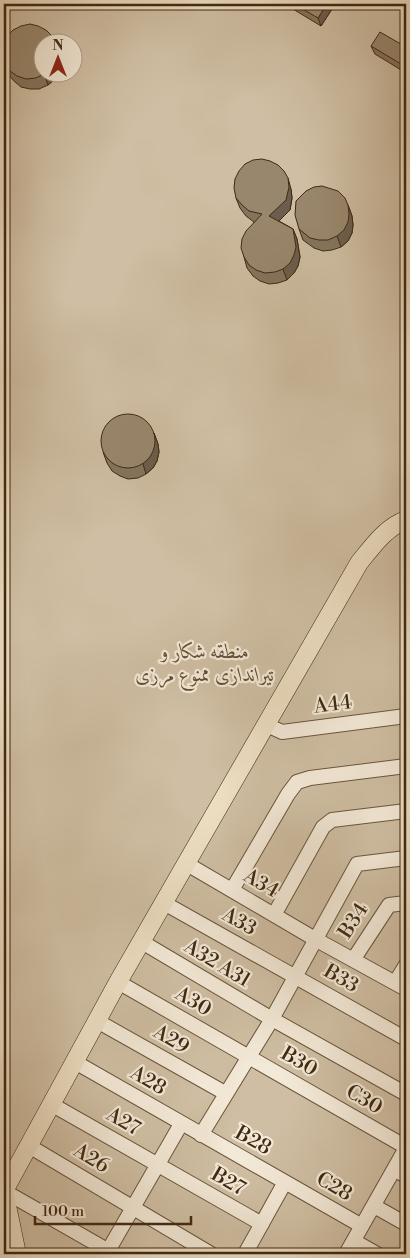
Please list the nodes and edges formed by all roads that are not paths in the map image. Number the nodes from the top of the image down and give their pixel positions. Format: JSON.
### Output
{"nodes":[{"id":1,"x":406,"y":520,"type":"edge"},
{"id":2,"x":406,"y":716,"type":"edge"},
{"id":3,"x":267,"y":725,"type":"junction"},
{"id":4,"x":406,"y":766,"type":"edge"},
{"id":5,"x":406,"y":811,"type":"edge"},
{"id":6,"x":406,"y":858,"type":"edge"},
{"id":7,"x":188,"y":864,"type":"junction"},
{"id":8,"x":232,"y":890,"type":"junction"},
{"id":9,"x":406,"y":902,"type":"edge"},
{"id":10,"x":164,"y":903,"type":"junction"},
{"id":11,"x":274,"y":915,"type":"junction"},
{"id":12,"x":315,"y":939,"type":"junction"},
{"id":13,"x":142,"y":942,"type":"junction"},
{"id":14,"x":353,"y":960,"type":"junction"},
{"id":15,"x":406,"y":965,"type":"edge"},
{"id":16,"x":294,"y":976,"type":"junction"},
{"id":17,"x":118,"y":982,"type":"junction"},
{"id":18,"x":401,"y":986,"type":"edge"},
{"id":19,"x":272,"y":1019,"type":"junction"},
{"id":20,"x":97,"y":1021,"type":"junction"},
{"id":21,"x":406,"y":1039,"type":"edge"},
{"id":22,"x":249,"y":1056,"type":"junction"},
{"id":23,"x":75,"y":1062,"type":"junction"},
{"id":24,"x":224,"y":1094,"type":"junction"},
{"id":25,"x":406,"y":1094,"type":"edge"},
{"id":26,"x":329,"y":1102,"type":"joint"},
{"id":27,"x":51,"y":1104,"type":"junction"},
{"id":28,"x":181,"y":1124,"type":"junction"},
{"id":29,"x":200,"y":1135,"type":"junction"},
{"id":30,"x":29,"y":1146,"type":"junction"},
{"id":31,"x":406,"y":1147,"type":"edge"},
{"id":32,"x":157,"y":1164,"type":"junction"},
{"id":33,"x":400,"y":1173,"type":"edge"},
{"id":34,"x":175,"y":1175,"type":"joint"},
{"id":35,"x":285,"y":1182,"type":"junction"},
{"id":36,"x":4,"y":1191,"type":"edge"},
{"id":37,"x":374,"y":1206,"type":"junction"},
{"id":38,"x":132,"y":1207,"type":"junction"},
{"id":39,"x":262,"y":1224,"type":"junction"},
{"id":40,"x":406,"y":1224,"type":"edge"},
{"id":41,"x":362,"y":1226,"type":"junction"},
{"id":42,"x":354,"y":1241,"type":"junction"},
{"id":43,"x":112,"y":1253,"type":"edge"},
{"id":44,"x":17,"y":1254,"type":"edge"},
{"id":45,"x":210,"y":1254,"type":"edge"},
{"id":46,"x":244,"y":1254,"type":"edge"},
{"id":47,"x":346,"y":1254,"type":"edge"},
{"id":48,"x":377,"y":1254,"type":"edge"}],
"edges":[{"from":1,"to":3,"type":"main road"},
{"from":2,"to":3,"type":"street","name":"A44"},
{"from":3,"to":7,"type":"main road"},
{"from":4,"to":8,"type":"street"},
{"from":5,"to":11,"type":"street"},
{"from":6,"to":12,"type":"street"},
{"from":7,"to":8,"type":"street","name":"A34"},
{"from":7,"to":10,"type":"main road"},
{"from":8,"to":11,"type":"street","name":"A34"},
{"from":9,"to":14,"type":"street","name":"B34"},
{"from":10,"to":13,"type":"main road"},
{"from":10,"to":16,"type":"street","name":"A33"},
{"from":11,"to":12,"type":"street","name":"A34"},
{"from":12,"to":14,"type":"street","name":"B34"},
{"from":12,"to":16,"type":"street"},
{"from":13,"to":17,"type":"main road"},
{"from":13,"to":19,"type":"street","name":"A32 A31"},
{"from":14,"to":18,"type":"street","name":"B34"},
{"from":15,"to":18,"type":"street"},
{"from":16,"to":19,"type":"street"},
{"from":16,"to":21,"type":"street","name":"B33"},
{"from":17,"to":20,"type":"main road"},
{"from":17,"to":22,"type":"street","name":"A30"},
{"from":19,"to":22,"type":"street"},
{"from":19,"to":25,"type":"street","name":"A32 A31"},
{"from":20,"to":23,"type":"main road"},
{"from":20,"to":24,"type":"street","name":"A29"},
{"from":22,"to":24,"type":"street"},
{"from":22,"to":26,"type":"street","name":"B30"},
{"from":23,"to":27,"type":"main road"},
{"from":23,"to":28,"type":"street","name":"A28"},
{"from":24,"to":29,"type":"street"},
{"from":26,"to":31,"type":"street","name":"C30"},
{"from":27,"to":30,"type":"main road"},
{"from":27,"to":32,"type":"street","name":"A27"},
{"from":28,"to":29,"type":"street","name":"A28"},
{"from":28,"to":32,"type":"street"},
{"from":29,"to":35,"type":"street","name":"B28"},
{"from":30,"to":36,"type":"main road"},
{"from":30,"to":38,"type":"street","name":"A26"},
{"from":31,"to":33,"type":"street"},
{"from":32,"to":34,"type":"street","name":"A27"},
{"from":32,"to":38,"type":"street"},
{"from":33,"to":37,"type":"street"},
{"from":34,"to":39,"type":"street","name":"B27"},
{"from":35,"to":39,"type":"street"},
{"from":35,"to":41,"type":"street","name":"C28"},
{"from":36,"to":43,"type":"street"},
{"from":36,"to":44,"type":"main road"},
{"from":37,"to":40,"type":"street"},
{"from":37,"to":41,"type":"street"},
{"from":38,"to":43,"type":"street"},
{"from":38,"to":45,"type":"street","name":"A26"},
{"from":39,"to":46,"type":"street"},
{"from":41,"to":42,"type":"street"},
{"from":42,"to":47,"type":"street"},
{"from":42,"to":48,"type":"street"}]}
